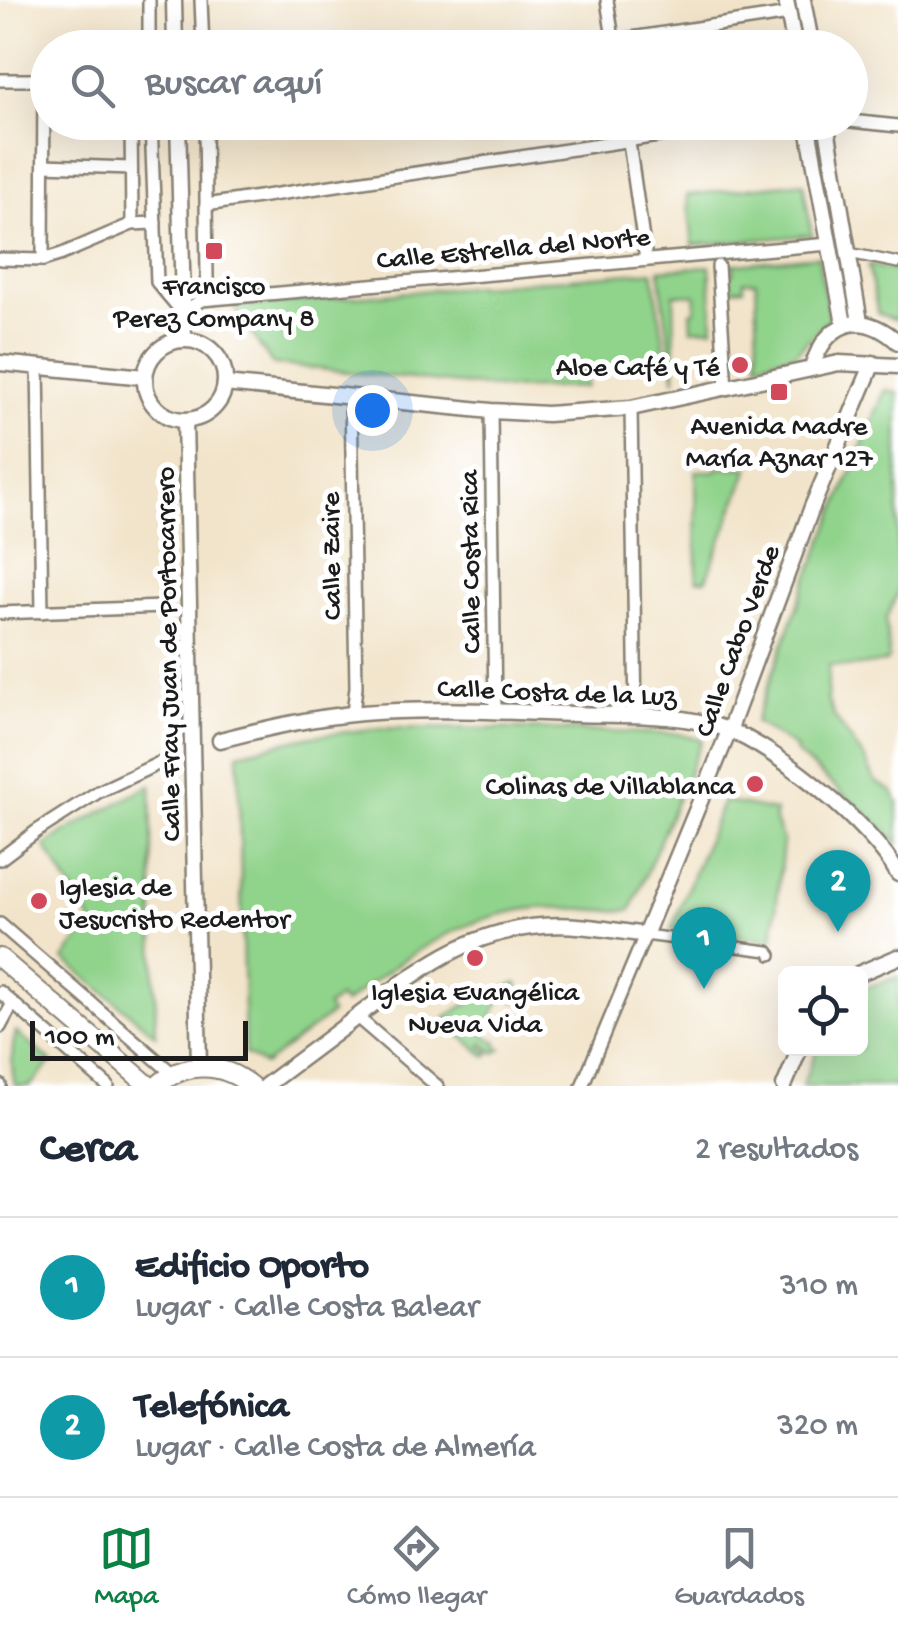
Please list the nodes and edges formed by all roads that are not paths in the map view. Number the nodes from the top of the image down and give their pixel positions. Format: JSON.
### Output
{"nodes":[{"id":1,"x":149,"y":0,"type":"edge"},
{"id":2,"x":174,"y":0,"type":"edge"},
{"id":3,"x":203,"y":0,"type":"edge"},
{"id":4,"x":607,"y":0,"type":"edge"},
{"id":5,"x":804,"y":0,"type":"edge"},
{"id":6,"x":788,"y":7,"type":"edge"},
{"id":7,"x":150,"y":30,"type":"edge"},
{"id":8,"x":175,"y":30,"type":"edge"},
{"id":9,"x":203,"y":30,"type":"edge"},
{"id":10,"x":612,"y":30,"type":"edge"},
{"id":11,"x":680,"y":30,"type":"edge"},
{"id":12,"x":809,"y":30,"type":"edge"},
{"id":13,"x":0,"y":80,"type":"edge"},
{"id":14,"x":30,"y":80,"type":"edge"},
{"id":15,"x":868,"y":123,"type":"edge"},
{"id":16,"x":898,"y":126,"type":"edge"},
{"id":17,"x":45,"y":140,"type":"edge"},
{"id":18,"x":131,"y":140,"type":"edge"},
{"id":19,"x":153,"y":140,"type":"edge"},
{"id":20,"x":178,"y":140,"type":"edge"},
{"id":21,"x":205,"y":140,"type":"edge"},
{"id":22,"x":629,"y":140,"type":"joint"},
{"id":23,"x":811,"y":140,"type":"edge"},
{"id":24,"x":829,"y":140,"type":"edge"},
{"id":25,"x":44,"y":165,"type":"junction"},
{"id":26,"x":131,"y":168,"type":"junction"},
{"id":27,"x":206,"y":205,"type":"junction"},
{"id":28,"x":155,"y":223,"type":"junction"},
{"id":29,"x":132,"y":224,"type":"junction"},
{"id":30,"x":829,"y":244,"type":"junction"},
{"id":31,"x":849,"y":253,"type":"junction"},
{"id":32,"x":0,"y":259,"type":"edge"},
{"id":33,"x":43,"y":260,"type":"junction"},
{"id":34,"x":646,"y":260,"type":"junction"},
{"id":35,"x":898,"y":263,"type":"edge"},
{"id":36,"x":718,"y":266,"type":"dead end"},
{"id":37,"x":201,"y":300,"type":"junction"},
{"id":38,"x":183,"y":313,"type":"junction"},
{"id":39,"x":860,"y":322,"type":"junction"},
{"id":40,"x":844,"y":324,"type":"junction"},
{"id":41,"x":184,"y":340,"type":"junction"},
{"id":42,"x":898,"y":342,"type":"edge"},
{"id":43,"x":0,"y":363,"type":"edge"},
{"id":44,"x":873,"y":363,"type":"junction"},
{"id":45,"x":38,"y":366,"type":"junction"},
{"id":46,"x":898,"y":366,"type":"edge"},
{"id":47,"x":812,"y":367,"type":"junction"},
{"id":48,"x":145,"y":377,"type":"junction"},
{"id":49,"x":226,"y":384,"type":"junction"},
{"id":50,"x":726,"y":388,"type":"junction"},
{"id":51,"x":351,"y":397,"type":"junction"},
{"id":52,"x":631,"y":408,"type":"junction"},
{"id":53,"x":491,"y":411,"type":"junction"},
{"id":54,"x":186,"y":420,"type":"junction"},
{"id":55,"x":163,"y":607,"type":"dead end"},
{"id":56,"x":0,"y":612,"type":"edge"},
{"id":57,"x":42,"y":612,"type":"junction"},
{"id":58,"x":495,"y":712,"type":"junction"},
{"id":59,"x":354,"y":714,"type":"junction"},
{"id":60,"x":636,"y":716,"type":"junction"},
{"id":61,"x":729,"y":731,"type":"junction"},
{"id":62,"x":220,"y":740,"type":"dead end"},
{"id":63,"x":168,"y":759,"type":"dead end"},
{"id":64,"x":0,"y":860,"type":"edge"},
{"id":65,"x":896,"y":868,"type":"edge"},
{"id":66,"x":0,"y":924,"type":"edge"},
{"id":67,"x":645,"y":936,"type":"junction"},
{"id":68,"x":771,"y":955,"type":"dead end"},
{"id":69,"x":897,"y":957,"type":"edge"},
{"id":70,"x":0,"y":958,"type":"edge"},
{"id":71,"x":868,"y":970,"type":"edge"},
{"id":72,"x":0,"y":992,"type":"edge"},
{"id":73,"x":13,"y":1003,"type":"junction"},
{"id":74,"x":357,"y":1017,"type":"junction"},
{"id":75,"x":0,"y":1027,"type":"edge"},
{"id":76,"x":797,"y":1056,"type":"edge"},
{"id":77,"x":200,"y":1067,"type":"junction"},
{"id":78,"x":173,"y":1074,"type":"junction"},
{"id":79,"x":108,"y":1086,"type":"edge"},
{"id":80,"x":149,"y":1086,"type":"edge"},
{"id":81,"x":157,"y":1086,"type":"edge"},
{"id":82,"x":251,"y":1086,"type":"edge"},
{"id":83,"x":265,"y":1086,"type":"edge"},
{"id":84,"x":438,"y":1086,"type":"edge"},
{"id":85,"x":582,"y":1086,"type":"edge"},
{"id":86,"x":784,"y":1086,"type":"edge"}],
"edges":[{"from":1,"to":7,"type":"street"},
{"from":2,"to":8,"type":"street"},
{"from":3,"to":9,"type":"street"},
{"from":4,"to":10,"type":"street"},
{"from":5,"to":12,"type":"street"},
{"from":6,"to":11,"type":"street"},
{"from":13,"to":14,"type":"street"},
{"from":15,"to":16,"type":"street"},
{"from":17,"to":25,"type":"street"},
{"from":18,"to":26,"type":"street"},
{"from":19,"to":28,"type":"street"},
{"from":20,"to":38,"type":"street"},
{"from":21,"to":27,"type":"street"},
{"from":22,"to":27,"type":"street"},
{"from":22,"to":34,"type":"street"},
{"from":23,"to":30,"type":"street"},
{"from":24,"to":31,"type":"street"},
{"from":25,"to":26,"type":"street"},
{"from":25,"to":33,"type":"street"},
{"from":26,"to":29,"type":"street"},
{"from":27,"to":37,"type":"street"},
{"from":28,"to":29,"type":"street"},
{"from":28,"to":38,"type":"street"},
{"from":29,"to":33,"type":"street"},
{"from":30,"to":34,"type":"street","name":"Calle Estrella del Norte"},
{"from":30,"to":40,"type":"street"},
{"from":31,"to":35,"type":"street"},
{"from":31,"to":39,"type":"street"},
{"from":32,"to":33,"type":"street"},
{"from":34,"to":37,"type":"street","name":"Calle Estrella del Norte"},
{"from":36,"to":50,"type":"street"},
{"from":37,"to":38,"type":"street"},
{"from":38,"to":41,"type":"street"},
{"from":39,"to":40,"type":"street"},
{"from":39,"to":42,"type":"street"},
{"from":40,"to":47,"type":"street"},
{"from":41,"to":48,"type":"street"},
{"from":41,"to":49,"type":"street"},
{"from":43,"to":45,"type":"street"},
{"from":44,"to":46,"type":"street"},
{"from":44,"to":47,"type":"street"},
{"from":44,"to":61,"type":"street","name":"Calle Cabo Verde"},
{"from":45,"to":48,"type":"street"},
{"from":45,"to":57,"type":"street"},
{"from":47,"to":50,"type":"street"},
{"from":48,"to":54,"type":"street"},
{"from":49,"to":51,"type":"street"},
{"from":49,"to":54,"type":"street"},
{"from":50,"to":52,"type":"street"},
{"from":51,"to":53,"type":"street"},
{"from":51,"to":59,"type":"street","name":"Calle Zaire"},
{"from":52,"to":53,"type":"street"},
{"from":52,"to":60,"type":"street"},
{"from":53,"to":58,"type":"street","name":"Calle Costa Rica"},
{"from":54,"to":77,"type":"street","name":"Calle Fray Juan de Portocarrero"},
{"from":55,"to":57,"type":"street"},
{"from":56,"to":57,"type":"street"},
{"from":58,"to":59,"type":"street","name":"Calle Costa de la Luz"},
{"from":58,"to":60,"type":"street","name":"Calle Costa de la Luz"},
{"from":59,"to":62,"type":"street","name":"Calle Costa de la Luz"},
{"from":60,"to":61,"type":"street","name":"Calle Costa de la Luz"},
{"from":61,"to":65,"type":"street","name":"Calle Costa de la Luz"},
{"from":61,"to":67,"type":"street","name":"Calle Cabo Verde"},
{"from":63,"to":64,"type":"street"},
{"from":66,"to":78,"type":"street"},
{"from":67,"to":68,"type":"street"},
{"from":67,"to":74,"type":"street"},
{"from":67,"to":85,"type":"street"},
{"from":69,"to":71,"type":"street"},
{"from":70,"to":80,"type":"main road"},
{"from":72,"to":73,"type":"street"},
{"from":73,"to":75,"type":"street"},
{"from":73,"to":79,"type":"street"},
{"from":74,"to":83,"type":"street"},
{"from":74,"to":84,"type":"street"},
{"from":76,"to":86,"type":"street"},
{"from":77,"to":78,"type":"main road"},
{"from":77,"to":82,"type":"main road"},
{"from":78,"to":81,"type":"main road"}]}
